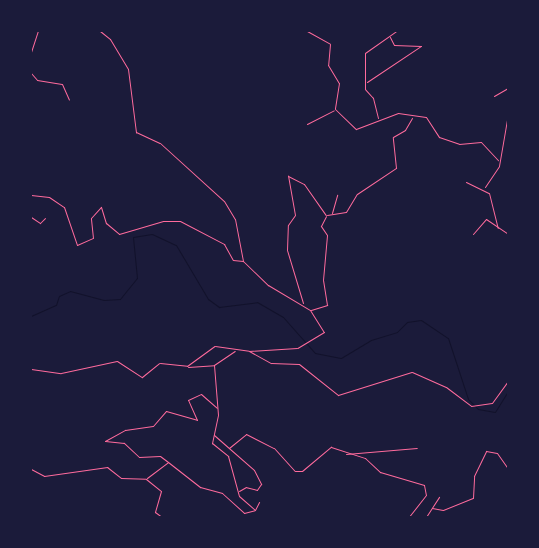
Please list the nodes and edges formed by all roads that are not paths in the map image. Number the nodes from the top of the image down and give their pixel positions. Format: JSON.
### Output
{"nodes":[{"id":1,"x":38,"y":31,"type":"edge"},
{"id":2,"x":100,"y":31,"type":"edge"},
{"id":3,"x":307,"y":31,"type":"edge"},
{"id":4,"x":396,"y":31,"type":"edge"},
{"id":5,"x":390,"y":37,"type":"junction"},
{"id":6,"x":31,"y":52,"type":"edge"},
{"id":7,"x":31,"y":73,"type":"edge"},
{"id":8,"x":367,"y":82,"type":"junction"},
{"id":9,"x":508,"y":88,"type":"edge"},
{"id":10,"x":494,"y":96,"type":"dead end"},
{"id":11,"x":68,"y":100,"type":"dead end"},
{"id":12,"x":335,"y":109,"type":"junction"},
{"id":13,"x":508,"y":114,"type":"edge"},
{"id":14,"x":412,"y":118,"type":"junction"},
{"id":15,"x":378,"y":119,"type":"junction"},
{"id":16,"x":307,"y":124,"type":"dead end"},
{"id":17,"x":498,"y":160,"type":"junction"},
{"id":18,"x":466,"y":182,"type":"dead end"},
{"id":19,"x":485,"y":187,"type":"junction"},
{"id":20,"x":31,"y":195,"type":"edge"},
{"id":21,"x":337,"y":195,"type":"dead end"},
{"id":22,"x":332,"y":214,"type":"junction"},
{"id":23,"x":326,"y":215,"type":"junction"},
{"id":24,"x":31,"y":217,"type":"edge"},
{"id":25,"x":45,"y":218,"type":"dead end"},
{"id":26,"x":498,"y":228,"type":"junction"},
{"id":27,"x":473,"y":234,"type":"dead end"},
{"id":28,"x":508,"y":234,"type":"edge"},
{"id":29,"x":243,"y":260,"type":"junction"},
{"id":30,"x":303,"y":304,"type":"junction"},
{"id":31,"x":310,"y":310,"type":"junction"},
{"id":32,"x":235,"y":350,"type":"junction"},
{"id":33,"x":249,"y":351,"type":"junction"},
{"id":34,"x":214,"y":365,"type":"junction"},
{"id":35,"x":187,"y":366,"type":"junction"},
{"id":36,"x":31,"y":369,"type":"edge"},
{"id":37,"x":508,"y":381,"type":"edge"},
{"id":38,"x":217,"y":408,"type":"junction"},
{"id":39,"x":214,"y":435,"type":"junction"},
{"id":40,"x":229,"y":448,"type":"junction"},
{"id":41,"x":417,"y":448,"type":"dead end"},
{"id":42,"x":346,"y":454,"type":"junction"},
{"id":43,"x":168,"y":462,"type":"junction"},
{"id":44,"x":508,"y":468,"type":"edge"},
{"id":45,"x":31,"y":469,"type":"edge"},
{"id":46,"x":146,"y":479,"type":"junction"},
{"id":47,"x":238,"y":492,"type":"junction"},
{"id":48,"x":439,"y":497,"type":"dead end"},
{"id":49,"x":259,"y":502,"type":"dead end"},
{"id":50,"x":432,"y":508,"type":"junction"},
{"id":51,"x":255,"y":510,"type":"junction"},
{"id":52,"x":162,"y":517,"type":"edge"},
{"id":53,"x":409,"y":517,"type":"edge"},
{"id":54,"x":426,"y":517,"type":"edge"}],
"edges":[{"from":1,"to":6,"type":"street"},
{"from":2,"to":29,"type":"street"},
{"from":3,"to":12,"type":"street"},
{"from":4,"to":5,"type":"street"},
{"from":5,"to":8,"type":"street"},
{"from":5,"to":8,"type":"street"},
{"from":7,"to":11,"type":"street"},
{"from":8,"to":15,"type":"street"},
{"from":9,"to":10,"type":"street"},
{"from":12,"to":15,"type":"street"},
{"from":12,"to":16,"type":"street"},
{"from":13,"to":17,"type":"street"},
{"from":14,"to":15,"type":"street"},
{"from":14,"to":17,"type":"street"},
{"from":14,"to":22,"type":"street"},
{"from":17,"to":19,"type":"street"},
{"from":18,"to":19,"type":"street"},
{"from":19,"to":26,"type":"street"},
{"from":20,"to":29,"type":"street"},
{"from":21,"to":22,"type":"street"},
{"from":22,"to":23,"type":"street"},
{"from":23,"to":30,"type":"street"},
{"from":23,"to":31,"type":"street"},
{"from":24,"to":25,"type":"street"},
{"from":26,"to":27,"type":"street"},
{"from":26,"to":28,"type":"street"},
{"from":29,"to":30,"type":"street"},
{"from":30,"to":31,"type":"street"},
{"from":31,"to":33,"type":"street"},
{"from":32,"to":33,"type":"street"},
{"from":32,"to":34,"type":"street"},
{"from":32,"to":35,"type":"street"},
{"from":33,"to":37,"type":"street"},
{"from":34,"to":35,"type":"street"},
{"from":34,"to":38,"type":"street"},
{"from":35,"to":36,"type":"street"},
{"from":38,"to":39,"type":"street"},
{"from":38,"to":43,"type":"street"},
{"from":39,"to":40,"type":"street"},
{"from":39,"to":47,"type":"street"},
{"from":40,"to":42,"type":"street"},
{"from":40,"to":47,"type":"street"},
{"from":41,"to":42,"type":"street"},
{"from":42,"to":53,"type":"street"},
{"from":43,"to":46,"type":"street"},
{"from":43,"to":51,"type":"street"},
{"from":44,"to":50,"type":"street"},
{"from":45,"to":46,"type":"street"},
{"from":46,"to":52,"type":"street"},
{"from":47,"to":51,"type":"street"},
{"from":48,"to":50,"type":"street"},
{"from":49,"to":51,"type":"street"},
{"from":50,"to":54,"type":"street"}]}
